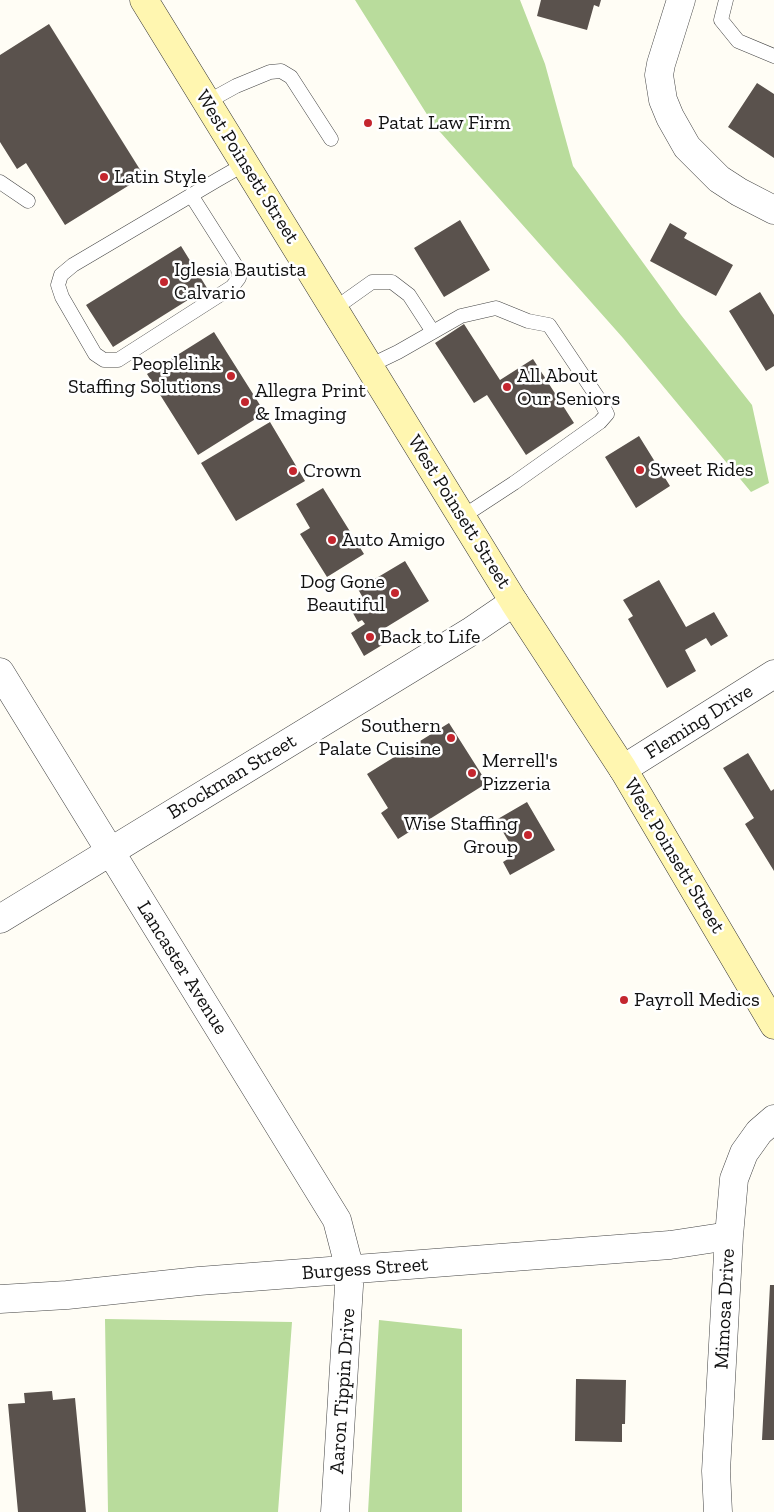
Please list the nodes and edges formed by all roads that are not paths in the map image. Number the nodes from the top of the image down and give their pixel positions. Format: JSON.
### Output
{"nodes":[{"id":1,"x":144,"y":0,"type":"edge"},
{"id":2,"x":682,"y":0,"type":"edge"},
{"id":3,"x":726,"y":0,"type":"edge"},
{"id":4,"x":774,"y":56,"type":"edge"},
{"id":5,"x":207,"y":102,"type":"junction"},
{"id":6,"x":331,"y":139,"type":"dead end"},
{"id":7,"x":245,"y":164,"type":"junction"},
{"id":8,"x":0,"y":182,"type":"edge"},
{"id":9,"x":191,"y":195,"type":"junction"},
{"id":10,"x":28,"y":201,"type":"dead end"},
{"id":11,"x":774,"y":210,"type":"edge"},
{"id":12,"x":334,"y":309,"type":"junction"},
{"id":13,"x":433,"y":332,"type":"junction"},
{"id":14,"x":369,"y":366,"type":"junction"},
{"id":15,"x":462,"y":517,"type":"junction"},
{"id":16,"x":514,"y":602,"type":"junction"},
{"id":17,"x":0,"y":672,"type":"edge"},
{"id":18,"x":774,"y":674,"type":"edge"},
{"id":19,"x":623,"y":769,"type":"junction"},
{"id":20,"x":111,"y":852,"type":"junction"},
{"id":21,"x":0,"y":919,"type":"edge"},
{"id":22,"x":774,"y":1025,"type":"edge"},
{"id":23,"x":774,"y":1119,"type":"edge"},
{"id":24,"x":729,"y":1236,"type":"junction"},
{"id":25,"x":350,"y":1270,"type":"junction"},
{"id":26,"x":0,"y":1299,"type":"edge"},
{"id":27,"x":335,"y":1512,"type":"edge"},
{"id":28,"x":718,"y":1512,"type":"edge"}],
"edges":[{"from":1,"to":5,"type":"main road","name":"West Poinsett Street"},
{"from":2,"to":11,"type":"street"},
{"from":3,"to":4,"type":"lane"},
{"from":5,"to":6,"type":"lane"},
{"from":5,"to":7,"type":"main road","name":"West Poinsett Street"},
{"from":7,"to":9,"type":"lane"},
{"from":7,"to":12,"type":"main road","name":"West Poinsett Street"},
{"from":8,"to":10,"type":"lane"},
{"from":9,"to":9,"type":"lane"},
{"from":12,"to":13,"type":"lane"},
{"from":12,"to":14,"type":"main road","name":"West Poinsett Street"},
{"from":13,"to":14,"type":"lane"},
{"from":13,"to":15,"type":"lane"},
{"from":14,"to":15,"type":"main road","name":"West Poinsett Street"},
{"from":15,"to":16,"type":"main road","name":"West Poinsett Street"},
{"from":16,"to":19,"type":"main road","name":"West Poinsett Street"},
{"from":16,"to":20,"type":"street","name":"Brockman Street"},
{"from":17,"to":20,"type":"street","name":"Lancaster Avenue"},
{"from":18,"to":19,"type":"street","name":"Fleming Drive"},
{"from":19,"to":22,"type":"main road","name":"West Poinsett Street"},
{"from":20,"to":21,"type":"street","name":"Brockman Street"},
{"from":20,"to":25,"type":"street","name":"Lancaster Avenue"},
{"from":23,"to":24,"type":"street","name":"Mimosa Drive"},
{"from":24,"to":25,"type":"street","name":"Burgess Street"},
{"from":24,"to":28,"type":"street","name":"Mimosa Drive"},
{"from":25,"to":26,"type":"street","name":"Burgess Street"},
{"from":25,"to":27,"type":"street","name":"Aaron Tippin Drive"}]}
